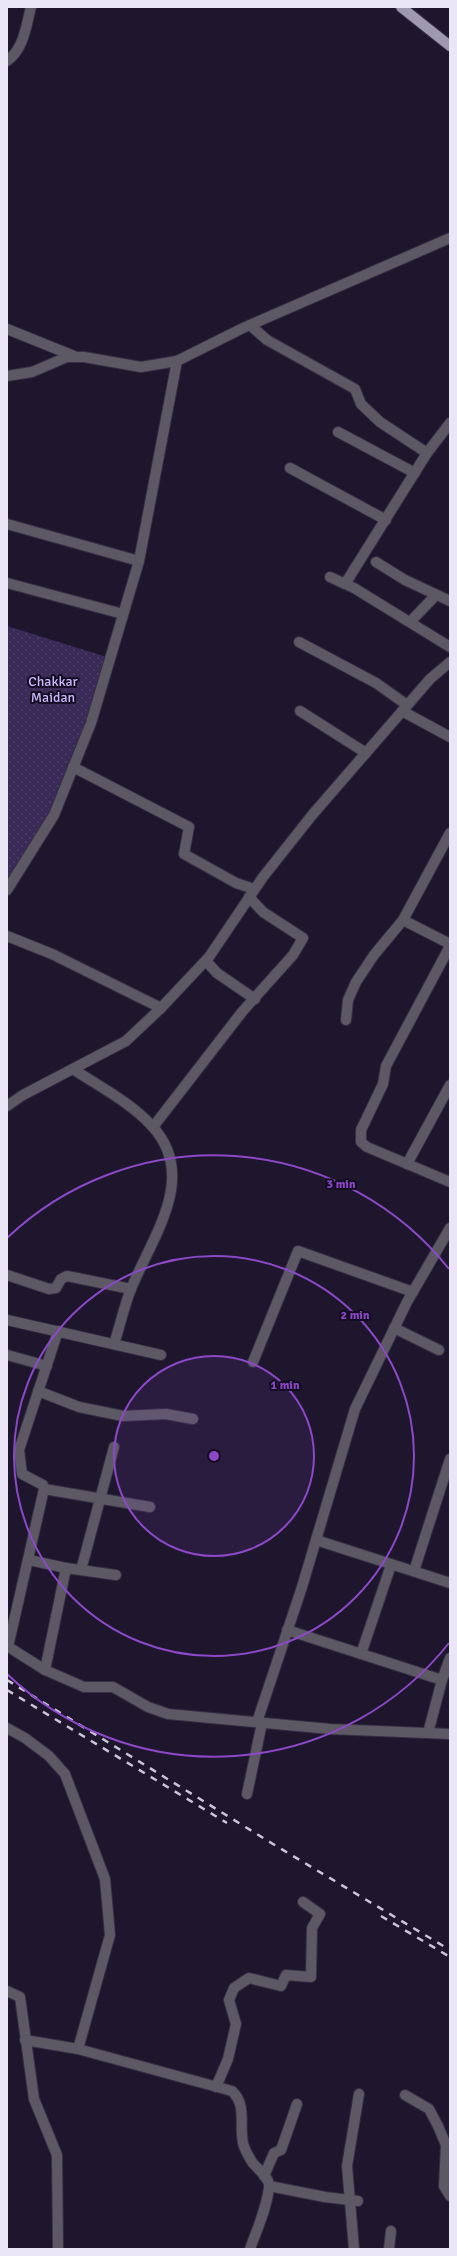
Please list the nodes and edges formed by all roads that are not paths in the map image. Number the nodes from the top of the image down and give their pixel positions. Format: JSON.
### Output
{"nodes":[{"id":1,"x":31,"y":7,"type":"edge"},
{"id":2,"x":400,"y":7,"type":"edge"},
{"id":3,"x":450,"y":46,"type":"edge"},
{"id":4,"x":7,"y":61,"type":"edge"},
{"id":5,"x":450,"y":238,"type":"edge"},
{"id":6,"x":250,"y":325,"type":"junction"},
{"id":7,"x":7,"y":329,"type":"edge"},
{"id":8,"x":76,"y":357,"type":"junction"},
{"id":9,"x":177,"y":361,"type":"junction"},
{"id":10,"x":18,"y":375,"type":"junction"},
{"id":11,"x":7,"y":376,"type":"edge"},
{"id":12,"x":7,"y":380,"type":"edge"},
{"id":13,"x":450,"y":423,"type":"edge"},
{"id":14,"x":338,"y":432,"type":"dead end"},
{"id":15,"x":427,"y":452,"type":"junction"},
{"id":16,"x":290,"y":468,"type":"dead end"},
{"id":17,"x":415,"y":473,"type":"junction"},
{"id":18,"x":386,"y":520,"type":"junction"},
{"id":19,"x":7,"y":524,"type":"edge"},
{"id":20,"x":139,"y":561,"type":"junction"},
{"id":21,"x":376,"y":562,"type":"dead end"},
{"id":22,"x":330,"y":577,"type":"dead end"},
{"id":23,"x":7,"y":583,"type":"edge"},
{"id":24,"x":345,"y":584,"type":"junction"},
{"id":25,"x":436,"y":596,"type":"junction"},
{"id":26,"x":450,"y":601,"type":"edge"},
{"id":27,"x":123,"y":614,"type":"junction"},
{"id":28,"x":410,"y":622,"type":"junction"},
{"id":29,"x":299,"y":642,"type":"dead end"},
{"id":30,"x":450,"y":647,"type":"edge"},
{"id":31,"x":450,"y":662,"type":"edge"},
{"id":32,"x":404,"y":708,"type":"junction"},
{"id":33,"x":300,"y":711,"type":"dead end"},
{"id":34,"x":450,"y":737,"type":"edge"},
{"id":35,"x":366,"y":753,"type":"junction"},
{"id":36,"x":73,"y":767,"type":"junction"},
{"id":37,"x":450,"y":833,"type":"edge"},
{"id":38,"x":7,"y":890,"type":"edge"},
{"id":39,"x":252,"y":893,"type":"junction"},
{"id":40,"x":402,"y":920,"type":"junction"},
{"id":41,"x":7,"y":936,"type":"edge"},
{"id":42,"x":450,"y":945,"type":"edge"},
{"id":43,"x":206,"y":960,"type":"junction"},
{"id":44,"x":255,"y":999,"type":"junction"},
{"id":45,"x":161,"y":1008,"type":"junction"},
{"id":46,"x":346,"y":1020,"type":"dead end"},
{"id":47,"x":73,"y":1069,"type":"junction"},
{"id":48,"x":450,"y":1085,"type":"edge"},
{"id":49,"x":7,"y":1106,"type":"edge"},
{"id":50,"x":153,"y":1127,"type":"junction"},
{"id":51,"x":407,"y":1164,"type":"junction"},
{"id":52,"x":450,"y":1182,"type":"edge"},
{"id":53,"x":450,"y":1228,"type":"edge"},
{"id":54,"x":446,"y":1246,"type":"edge"},
{"id":55,"x":7,"y":1275,"type":"edge"},
{"id":56,"x":131,"y":1289,"type":"junction"},
{"id":57,"x":413,"y":1292,"type":"junction"},
{"id":58,"x":7,"y":1320,"type":"edge"},
{"id":59,"x":394,"y":1328,"type":"junction"},
{"id":60,"x":58,"y":1331,"type":"junction"},
{"id":61,"x":114,"y":1344,"type":"junction"},
{"id":62,"x":439,"y":1350,"type":"dead end"},
{"id":63,"x":7,"y":1355,"type":"edge"},
{"id":64,"x":161,"y":1355,"type":"dead end"},
{"id":65,"x":253,"y":1362,"type":"dead end"},
{"id":66,"x":47,"y":1366,"type":"junction"},
{"id":67,"x":38,"y":1391,"type":"junction"},
{"id":68,"x":193,"y":1419,"type":"dead end"},
{"id":69,"x":114,"y":1447,"type":"dead end"},
{"id":70,"x":450,"y":1459,"type":"edge"},
{"id":71,"x":44,"y":1489,"type":"junction"},
{"id":72,"x":100,"y":1500,"type":"junction"},
{"id":73,"x":150,"y":1507,"type":"dead end"},
{"id":74,"x":316,"y":1540,"type":"junction"},
{"id":75,"x":29,"y":1560,"type":"junction"},
{"id":76,"x":391,"y":1565,"type":"junction"},
{"id":77,"x":66,"y":1568,"type":"junction"},
{"id":78,"x":82,"y":1570,"type":"junction"},
{"id":79,"x":414,"y":1571,"type":"junction"},
{"id":80,"x":116,"y":1575,"type":"dead end"},
{"id":81,"x":450,"y":1583,"type":"edge"},
{"id":82,"x":287,"y":1630,"type":"junction"},
{"id":83,"x":8,"y":1647,"type":"edge"},
{"id":84,"x":360,"y":1654,"type":"junction"},
{"id":85,"x":450,"y":1658,"type":"edge"},
{"id":86,"x":45,"y":1670,"type":"junction"},
{"id":87,"x":442,"y":1680,"type":"junction"},
{"id":88,"x":260,"y":1722,"type":"junction"},
{"id":89,"x":7,"y":1728,"type":"edge"},
{"id":90,"x":428,"y":1733,"type":"junction"},
{"id":91,"x":450,"y":1734,"type":"edge"},
{"id":92,"x":247,"y":1794,"type":"dead end"},
{"id":93,"x":303,"y":1902,"type":"dead end"},
{"id":94,"x":7,"y":1991,"type":"edge"},
{"id":95,"x":25,"y":2040,"type":"junction"},
{"id":96,"x":78,"y":2049,"type":"junction"},
{"id":97,"x":216,"y":2087,"type":"junction"},
{"id":98,"x":359,"y":2094,"type":"dead end"},
{"id":99,"x":405,"y":2095,"type":"dead end"},
{"id":100,"x":297,"y":2104,"type":"dead end"},
{"id":101,"x":264,"y":2176,"type":"junction"},
{"id":102,"x":269,"y":2186,"type":"junction"},
{"id":103,"x":450,"y":2196,"type":"edge"},
{"id":104,"x":355,"y":2200,"type":"junction"},
{"id":105,"x":391,"y":2231,"type":"dead end"},
{"id":106,"x":58,"y":2249,"type":"edge"},
{"id":107,"x":250,"y":2249,"type":"edge"},
{"id":108,"x":354,"y":2249,"type":"edge"},
{"id":109,"x":389,"y":2249,"type":"edge"}],
"edges":[{"from":1,"to":4,"type":"street"},
{"from":2,"to":3,"type":"main road"},
{"from":5,"to":6,"type":"street"},
{"from":6,"to":9,"type":"street"},
{"from":6,"to":15,"type":"street"},
{"from":7,"to":8,"type":"street"},
{"from":8,"to":9,"type":"street"},
{"from":8,"to":10,"type":"street"},
{"from":9,"to":20,"type":"street"},
{"from":10,"to":11,"type":"street"},
{"from":10,"to":12,"type":"street"},
{"from":13,"to":15,"type":"street"},
{"from":14,"to":17,"type":"street"},
{"from":15,"to":17,"type":"street"},
{"from":16,"to":18,"type":"street"},
{"from":17,"to":18,"type":"street"},
{"from":18,"to":24,"type":"street"},
{"from":19,"to":20,"type":"street"},
{"from":20,"to":27,"type":"street"},
{"from":21,"to":25,"type":"street"},
{"from":22,"to":24,"type":"street"},
{"from":23,"to":27,"type":"street"},
{"from":24,"to":28,"type":"street"},
{"from":25,"to":26,"type":"street"},
{"from":25,"to":28,"type":"street"},
{"from":27,"to":36,"type":"street"},
{"from":28,"to":30,"type":"street"},
{"from":29,"to":32,"type":"street"},
{"from":31,"to":32,"type":"street"},
{"from":32,"to":34,"type":"street"},
{"from":32,"to":35,"type":"street"},
{"from":33,"to":35,"type":"street"},
{"from":35,"to":39,"type":"street"},
{"from":36,"to":38,"type":"street"},
{"from":36,"to":39,"type":"street"},
{"from":37,"to":40,"type":"street"},
{"from":39,"to":43,"type":"street"},
{"from":39,"to":44,"type":"street"},
{"from":40,"to":42,"type":"street"},
{"from":40,"to":46,"type":"street"},
{"from":41,"to":45,"type":"street"},
{"from":42,"to":51,"type":"street"},
{"from":43,"to":44,"type":"street"},
{"from":43,"to":45,"type":"street"},
{"from":44,"to":50,"type":"street"},
{"from":45,"to":47,"type":"street"},
{"from":47,"to":49,"type":"street"},
{"from":47,"to":50,"type":"street"},
{"from":48,"to":51,"type":"street"},
{"from":50,"to":56,"type":"street"},
{"from":51,"to":52,"type":"street"},
{"from":53,"to":54,"type":"street"},
{"from":54,"to":57,"type":"street"},
{"from":55,"to":56,"type":"street"},
{"from":56,"to":61,"type":"street"},
{"from":57,"to":59,"type":"street"},
{"from":57,"to":65,"type":"street"},
{"from":58,"to":60,"type":"street"},
{"from":59,"to":62,"type":"street"},
{"from":59,"to":74,"type":"street"},
{"from":60,"to":61,"type":"street"},
{"from":60,"to":66,"type":"street"},
{"from":61,"to":64,"type":"street"},
{"from":63,"to":66,"type":"street"},
{"from":66,"to":67,"type":"street"},
{"from":67,"to":68,"type":"street"},
{"from":67,"to":71,"type":"street"},
{"from":69,"to":72,"type":"street"},
{"from":70,"to":79,"type":"street"},
{"from":71,"to":72,"type":"street"},
{"from":71,"to":75,"type":"street"},
{"from":72,"to":73,"type":"street"},
{"from":72,"to":78,"type":"street"},
{"from":74,"to":76,"type":"street"},
{"from":74,"to":82,"type":"street"},
{"from":75,"to":77,"type":"street"},
{"from":75,"to":83,"type":"street"},
{"from":76,"to":79,"type":"street"},
{"from":76,"to":84,"type":"street"},
{"from":77,"to":78,"type":"street"},
{"from":77,"to":86,"type":"street"},
{"from":78,"to":80,"type":"street"},
{"from":79,"to":81,"type":"street"},
{"from":82,"to":84,"type":"street"},
{"from":82,"to":88,"type":"street"},
{"from":83,"to":86,"type":"street"},
{"from":84,"to":87,"type":"street"},
{"from":85,"to":87,"type":"street"},
{"from":86,"to":88,"type":"street"},
{"from":87,"to":90,"type":"street"},
{"from":88,"to":90,"type":"street"},
{"from":88,"to":92,"type":"street"},
{"from":89,"to":96,"type":"street"},
{"from":90,"to":91,"type":"street"},
{"from":93,"to":97,"type":"street"},
{"from":94,"to":95,"type":"street"},
{"from":95,"to":96,"type":"street"},
{"from":95,"to":106,"type":"street"},
{"from":96,"to":97,"type":"street"},
{"from":97,"to":101,"type":"street"},
{"from":98,"to":104,"type":"street"},
{"from":99,"to":103,"type":"street"},
{"from":100,"to":101,"type":"street"},
{"from":101,"to":102,"type":"street"},
{"from":102,"to":104,"type":"street"},
{"from":102,"to":107,"type":"street"},
{"from":104,"to":108,"type":"street"},
{"from":105,"to":109,"type":"street"}]}
